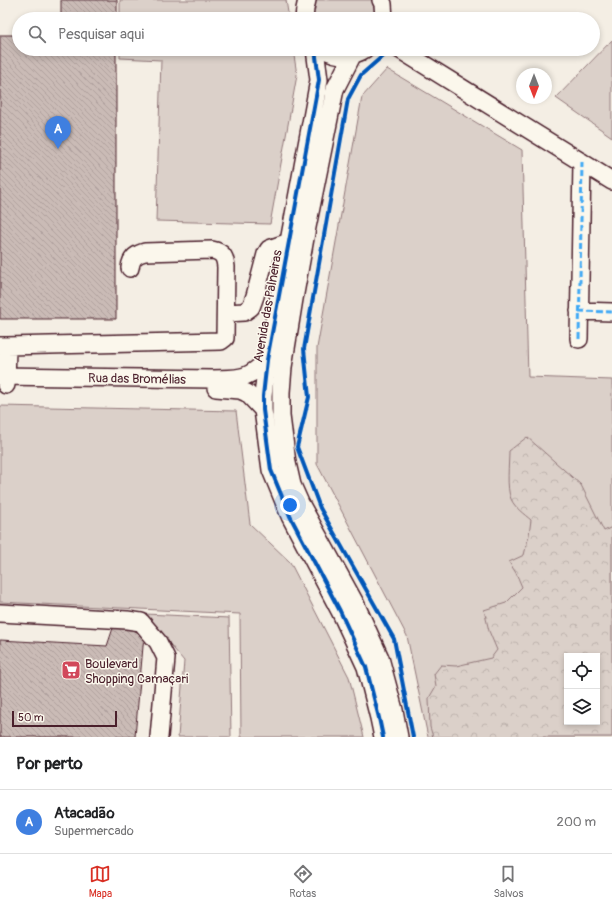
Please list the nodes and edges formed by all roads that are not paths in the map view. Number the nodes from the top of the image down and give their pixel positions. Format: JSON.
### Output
{"nodes":[{"id":1,"x":307,"y":0,"type":"edge"},
{"id":2,"x":381,"y":0,"type":"edge"},
{"id":3,"x":304,"y":12,"type":"edge"},
{"id":4,"x":384,"y":12,"type":"edge"},
{"id":5,"x":316,"y":56,"type":"edge"},
{"id":6,"x":356,"y":56,"type":"edge"},
{"id":7,"x":410,"y":56,"type":"edge"},
{"id":8,"x":582,"y":162,"type":"junction"},
{"id":9,"x":612,"y":182,"type":"edge"},
{"id":10,"x":289,"y":242,"type":"junction"},
{"id":11,"x":130,"y":268,"type":"dead end"},
{"id":12,"x":579,"y":311,"type":"junction"},
{"id":13,"x":612,"y":312,"type":"edge"},
{"id":14,"x":226,"y":313,"type":"junction"},
{"id":15,"x":579,"y":339,"type":"dead end"},
{"id":16,"x":4,"y":346,"type":"edge"},
{"id":17,"x":267,"y":360,"type":"junction"},
{"id":18,"x":3,"y":380,"type":"edge"},
{"id":19,"x":263,"y":410,"type":"junction"},
{"id":20,"x":0,"y":613,"type":"edge"},
{"id":21,"x":160,"y":737,"type":"edge"},
{"id":22,"x":382,"y":737,"type":"edge"},
{"id":23,"x":399,"y":737,"type":"edge"}],
"edges":[{"from":1,"to":3,"type":"street"},
{"from":2,"to":4,"type":"street"},
{"from":5,"to":10,"type":"street","name":"Avenida das Palneiras"},
{"from":6,"to":23,"type":"street","name":"Avenida das Palneiras"},
{"from":7,"to":8,"type":"street"},
{"from":8,"to":9,"type":"street"},
{"from":8,"to":12,"type":"street"},
{"from":10,"to":14,"type":"street"},
{"from":10,"to":17,"type":"street","name":"Avenida das Palneiras"},
{"from":11,"to":14,"type":"street"},
{"from":12,"to":13,"type":"street"},
{"from":12,"to":15,"type":"street"},
{"from":14,"to":16,"type":"street"},
{"from":16,"to":18,"type":"street"},
{"from":17,"to":18,"type":"street","name":"Rua das Bromélias"},
{"from":17,"to":19,"type":"street","name":"Avenida das Palneiras"},
{"from":18,"to":19,"type":"street","name":"Rua das Bromélias"},
{"from":19,"to":22,"type":"street","name":"Avenida das Palneiras"},
{"from":20,"to":21,"type":"street"}]}
